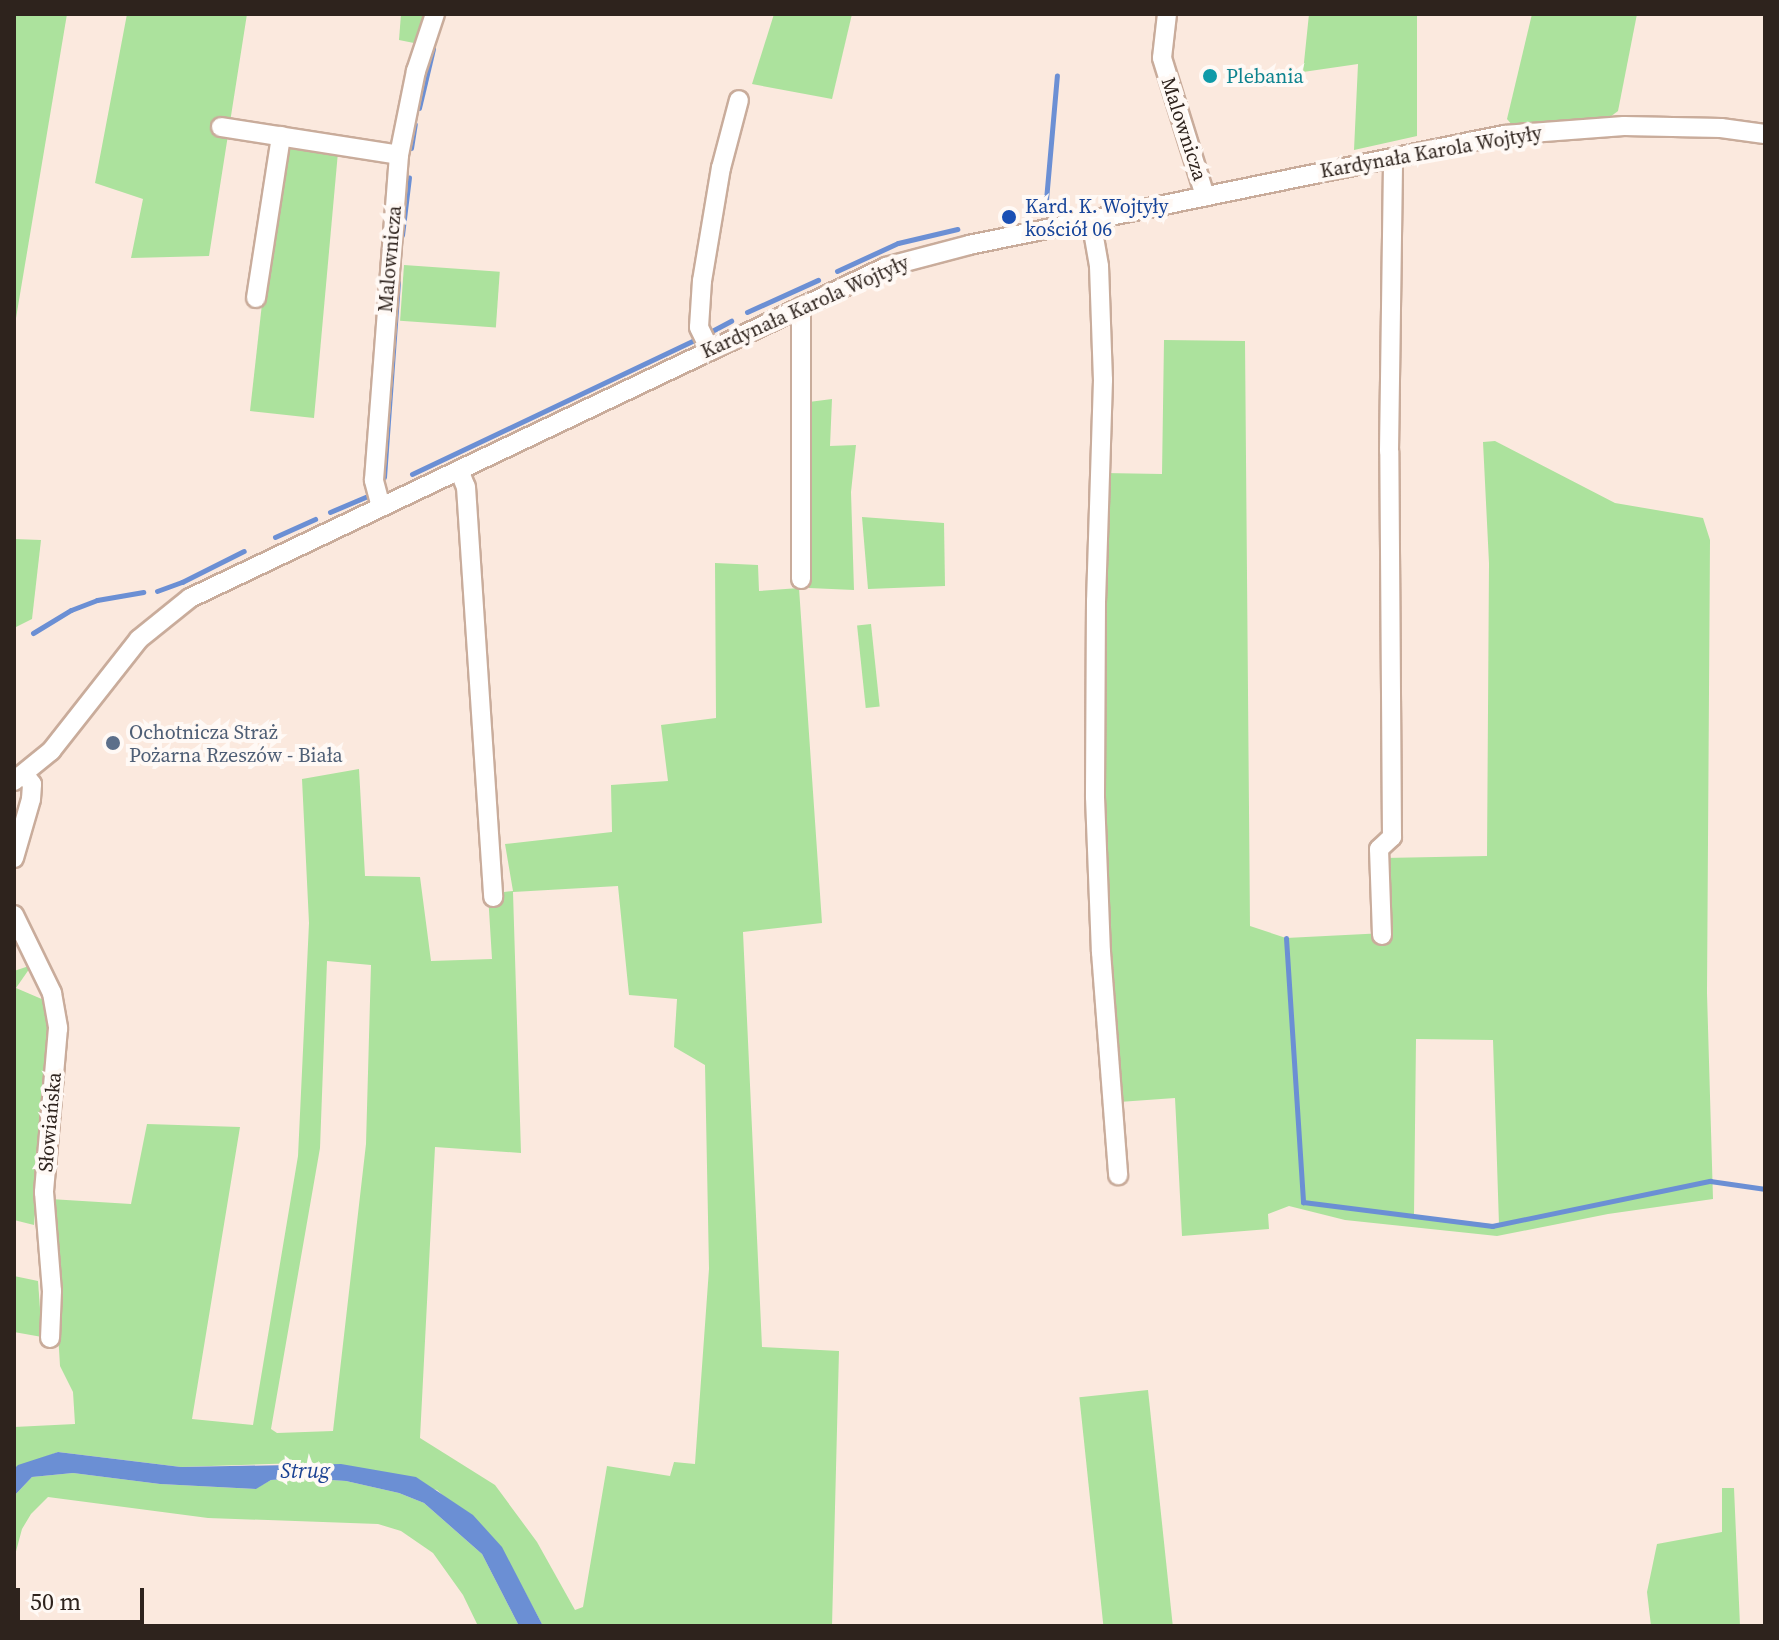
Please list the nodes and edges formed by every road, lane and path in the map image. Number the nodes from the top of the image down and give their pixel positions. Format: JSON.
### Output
{"nodes":[{"id":1,"x":435,"y":14,"type":"edge"},
{"id":2,"x":1167,"y":14,"type":"edge"},
{"id":3,"x":739,"y":100,"type":"dead end"},
{"id":4,"x":221,"y":127,"type":"dead end"},
{"id":5,"x":1765,"y":134,"type":"edge"},
{"id":6,"x":281,"y":136,"type":"junction"},
{"id":7,"x":399,"y":155,"type":"junction"},
{"id":8,"x":1393,"y":158,"type":"junction"},
{"id":9,"x":1205,"y":196,"type":"junction"},
{"id":10,"x":1091,"y":220,"type":"junction"},
{"id":11,"x":256,"y":298,"type":"dead end"},
{"id":12,"x":801,"y":307,"type":"junction"},
{"id":13,"x":710,"y":350,"type":"junction"},
{"id":14,"x":459,"y":470,"type":"junction"},
{"id":15,"x":381,"y":507,"type":"junction"},
{"id":16,"x":801,"y":579,"type":"dead end"},
{"id":17,"x":20,"y":778,"type":"edge"},
{"id":18,"x":14,"y":858,"type":"edge"},
{"id":19,"x":493,"y":897,"type":"dead end"},
{"id":20,"x":14,"y":915,"type":"edge"},
{"id":21,"x":1382,"y":935,"type":"dead end"},
{"id":22,"x":1118,"y":1175,"type":"dead end"},
{"id":23,"x":50,"y":1338,"type":"dead end"}],
"edges":[{"from":1,"to":7,"type":"street","name":"Malownicza"},
{"from":2,"to":9,"type":"street","name":"Malownicza"},
{"from":3,"to":13,"type":"street"},
{"from":4,"to":6,"type":"street"},
{"from":5,"to":8,"type":"street","name":"Kardynała Karola Wojtyły"},
{"from":6,"to":7,"type":"street"},
{"from":6,"to":11,"type":"street"},
{"from":7,"to":15,"type":"street","name":"Malownicza"},
{"from":8,"to":9,"type":"street","name":"Kardynała Karola Wojtyły"},
{"from":8,"to":21,"type":"street"},
{"from":9,"to":10,"type":"street","name":"Kardynała Karola Wojtyły"},
{"from":10,"to":12,"type":"street","name":"Kardynała Karola Wojtyły"},
{"from":10,"to":22,"type":"street"},
{"from":12,"to":13,"type":"street","name":"Kardynała Karola Wojtyły"},
{"from":12,"to":16,"type":"street"},
{"from":13,"to":14,"type":"street","name":"Kardynała Karola Wojtyły"},
{"from":14,"to":15,"type":"street","name":"Kardynała Karola Wojtyły"},
{"from":14,"to":19,"type":"street"},
{"from":15,"to":17,"type":"street","name":"Kardynała Karola Wojtyły"},
{"from":17,"to":18,"type":"street"},
{"from":20,"to":23,"type":"street","name":"Słowiańska"}]}
